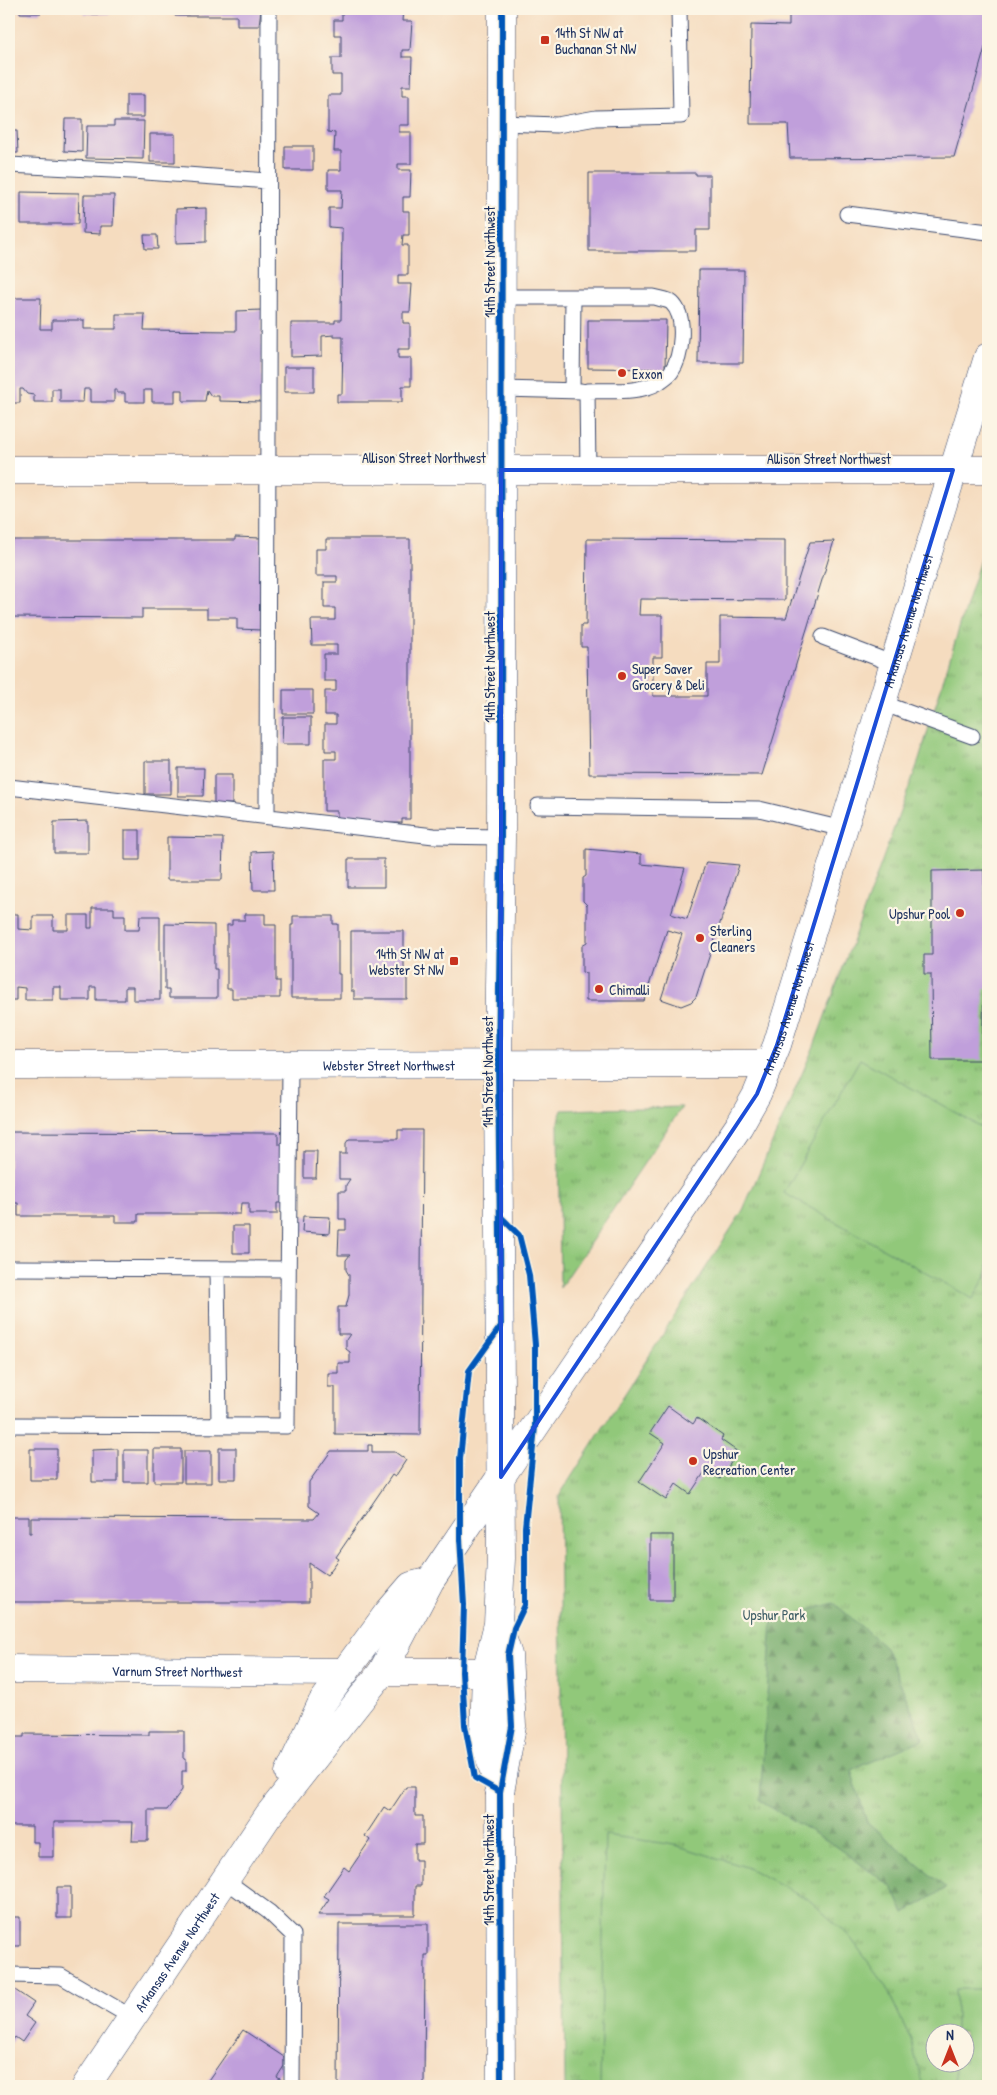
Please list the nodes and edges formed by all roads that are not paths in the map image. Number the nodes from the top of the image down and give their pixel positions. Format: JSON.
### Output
{"nodes":[{"id":1,"x":270,"y":9,"type":"edge"},
{"id":2,"x":502,"y":9,"type":"edge"},
{"id":3,"x":679,"y":9,"type":"edge"},
{"id":4,"x":502,"y":123,"type":"junction"},
{"id":5,"x":9,"y":165,"type":"edge"},
{"id":6,"x":268,"y":181,"type":"junction"},
{"id":7,"x":847,"y":214,"type":"dead end"},
{"id":8,"x":988,"y":232,"type":"edge"},
{"id":9,"x":501,"y":297,"type":"junction"},
{"id":10,"x":573,"y":297,"type":"junction"},
{"id":11,"x":988,"y":357,"type":"edge"},
{"id":12,"x":502,"y":388,"type":"junction"},
{"id":13,"x":579,"y":390,"type":"junction"},
{"id":14,"x":9,"y":470,"type":"edge"},
{"id":15,"x":268,"y":470,"type":"junction"},
{"id":16,"x":501,"y":470,"type":"junction"},
{"id":17,"x":588,"y":470,"type":"junction"},
{"id":18,"x":953,"y":470,"type":"junction"},
{"id":19,"x":988,"y":470,"type":"edge"},
{"id":20,"x":823,"y":637,"type":"dead end"},
{"id":21,"x":894,"y":664,"type":"junction"},
{"id":22,"x":882,"y":702,"type":"junction"},
{"id":23,"x":972,"y":736,"type":"dead end"},
{"id":24,"x":9,"y":787,"type":"edge"},
{"id":25,"x":538,"y":806,"type":"dead end"},
{"id":26,"x":267,"y":816,"type":"junction"},
{"id":27,"x":844,"y":829,"type":"junction"},
{"id":28,"x":501,"y":837,"type":"junction"},
{"id":29,"x":770,"y":1064,"type":"junction"},
{"id":30,"x":9,"y":1065,"type":"edge"},
{"id":31,"x":290,"y":1065,"type":"junction"},
{"id":32,"x":498,"y":1065,"type":"junction"},
{"id":33,"x":9,"y":1268,"type":"edge"},
{"id":34,"x":217,"y":1269,"type":"junction"},
{"id":35,"x":288,"y":1269,"type":"junction"},
{"id":36,"x":9,"y":1425,"type":"edge"},
{"id":37,"x":219,"y":1425,"type":"junction"},
{"id":38,"x":501,"y":1477,"type":"junction"},
{"id":39,"x":430,"y":1581,"type":"junction"},
{"id":40,"x":498,"y":1624,"type":"junction"},
{"id":41,"x":9,"y":1669,"type":"edge"},
{"id":42,"x":345,"y":1672,"type":"junction"},
{"id":43,"x":382,"y":1672,"type":"junction"},
{"id":44,"x":486,"y":1672,"type":"junction"},
{"id":45,"x":500,"y":1792,"type":"junction"},
{"id":46,"x":268,"y":1816,"type":"junction"},
{"id":47,"x":224,"y":1880,"type":"junction"},
{"id":48,"x":9,"y":1975,"type":"edge"},
{"id":49,"x":132,"y":2018,"type":"junction"},
{"id":50,"x":86,"y":2086,"type":"edge"},
{"id":51,"x":292,"y":2086,"type":"edge"},
{"id":52,"x":502,"y":2086,"type":"edge"}],
"edges":[{"from":1,"to":6,"type":"lane"},
{"from":2,"to":4,"type":"street","name":"14th Street Northwest"},
{"from":3,"to":4,"type":"lane"},
{"from":4,"to":9,"type":"street","name":"14th Street Northwest"},
{"from":5,"to":6,"type":"lane"},
{"from":6,"to":15,"type":"lane"},
{"from":7,"to":8,"type":"lane"},
{"from":9,"to":10,"type":"lane"},
{"from":9,"to":12,"type":"street","name":"14th Street Northwest"},
{"from":10,"to":13,"type":"lane"},
{"from":10,"to":13,"type":"lane"},
{"from":11,"to":18,"type":"street","name":"Arkansas Avenue Northwest"},
{"from":12,"to":13,"type":"lane"},
{"from":12,"to":16,"type":"street","name":"14th Street Northwest"},
{"from":13,"to":17,"type":"lane"},
{"from":14,"to":15,"type":"street","name":"Allison Street Northwest"},
{"from":15,"to":16,"type":"street","name":"Allison Street Northwest"},
{"from":15,"to":26,"type":"lane"},
{"from":16,"to":17,"type":"street","name":"Allison Street Northwest"},
{"from":16,"to":28,"type":"street","name":"14th Street Northwest"},
{"from":17,"to":18,"type":"street","name":"Allison Street Northwest"},
{"from":18,"to":19,"type":"street","name":"Allison Street Northwest"},
{"from":18,"to":21,"type":"street","name":"Arkansas Avenue Northwest"},
{"from":20,"to":21,"type":"lane"},
{"from":21,"to":22,"type":"street","name":"Arkansas Avenue Northwest"},
{"from":22,"to":23,"type":"lane"},
{"from":22,"to":27,"type":"street","name":"Arkansas Avenue Northwest"},
{"from":24,"to":26,"type":"lane"},
{"from":25,"to":27,"type":"lane"},
{"from":26,"to":28,"type":"lane"},
{"from":27,"to":29,"type":"street","name":"Arkansas Avenue Northwest"},
{"from":28,"to":32,"type":"street","name":"14th Street Northwest"},
{"from":29,"to":32,"type":"street","name":"Webster Street Northwest"},
{"from":29,"to":38,"type":"street","name":"Arkansas Avenue Northwest"},
{"from":30,"to":31,"type":"street","name":"Webster Street Northwest"},
{"from":31,"to":32,"type":"street","name":"Webster Street Northwest"},
{"from":31,"to":35,"type":"lane"},
{"from":32,"to":38,"type":"street","name":"14th Street Northwest"},
{"from":33,"to":34,"type":"lane"},
{"from":34,"to":35,"type":"lane"},
{"from":34,"to":37,"type":"lane"},
{"from":35,"to":37,"type":"lane"},
{"from":36,"to":37,"type":"lane"},
{"from":38,"to":39,"type":"street","name":"Arkansas Avenue Northwest"},
{"from":38,"to":40,"type":"street","name":"14th Street Northwest"},
{"from":39,"to":42,"type":"street","name":"Arkansas Avenue Northwest"},
{"from":39,"to":43,"type":"street","name":"Arkansas Avenue Northwest"},
{"from":40,"to":44,"type":"street","name":"14th Street Northwest"},
{"from":40,"to":45,"type":"street","name":"14th Street Northwest"},
{"from":41,"to":42,"type":"street","name":"Varnum Street Northwest"},
{"from":42,"to":46,"type":"street","name":"Arkansas Avenue Northwest"},
{"from":43,"to":44,"type":"street"},
{"from":43,"to":46,"type":"street","name":"Arkansas Avenue Northwest"},
{"from":44,"to":45,"type":"street","name":"14th Street Northwest"},
{"from":45,"to":52,"type":"street","name":"14th Street Northwest"},
{"from":46,"to":47,"type":"street","name":"Arkansas Avenue Northwest"},
{"from":47,"to":49,"type":"street","name":"Arkansas Avenue Northwest"},
{"from":47,"to":51,"type":"lane"},
{"from":48,"to":49,"type":"lane"},
{"from":49,"to":50,"type":"street","name":"Arkansas Avenue Northwest"}]}
